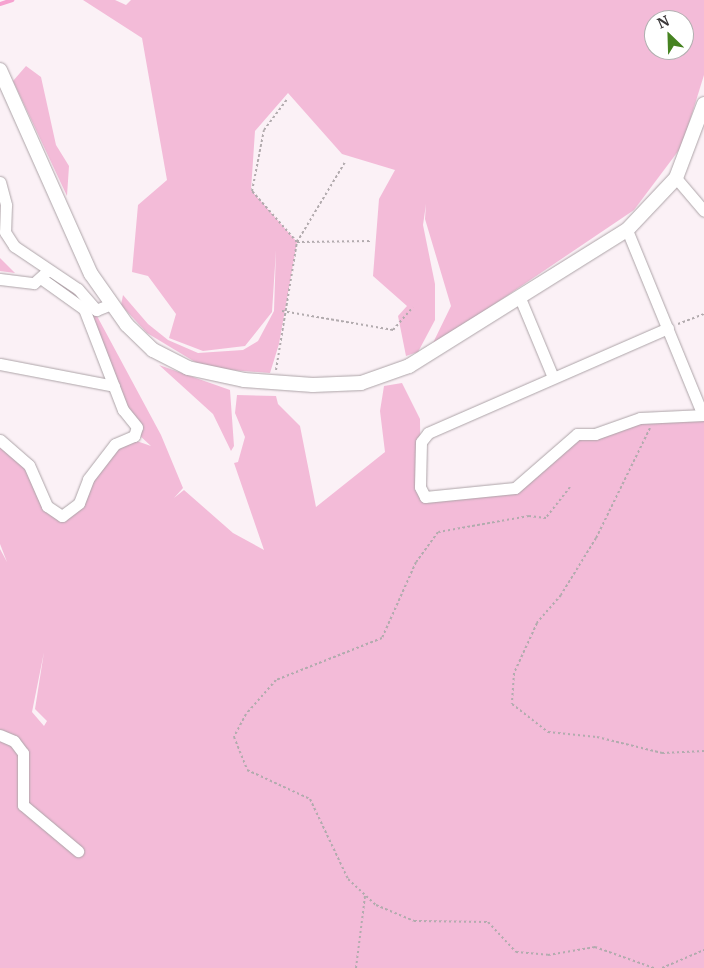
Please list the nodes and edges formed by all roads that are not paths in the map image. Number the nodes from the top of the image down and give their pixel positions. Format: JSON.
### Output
{"nodes":[{"id":1,"x":0,"y":70,"type":"edge"},
{"id":2,"x":704,"y":104,"type":"edge"},
{"id":3,"x":676,"y":178,"type":"junction"},
{"id":4,"x":0,"y":182,"type":"edge"},
{"id":5,"x":704,"y":211,"type":"edge"},
{"id":6,"x":627,"y":230,"type":"junction"},
{"id":7,"x":45,"y":274,"type":"junction"},
{"id":8,"x":0,"y":279,"type":"edge"},
{"id":9,"x":520,"y":298,"type":"junction"},
{"id":10,"x":109,"y":305,"type":"junction"},
{"id":11,"x":668,"y":328,"type":"junction"},
{"id":12,"x":0,"y":364,"type":"edge"},
{"id":13,"x":552,"y":375,"type":"junction"},
{"id":14,"x":114,"y":386,"type":"junction"},
{"id":15,"x":704,"y":415,"type":"edge"},
{"id":16,"x":0,"y":440,"type":"edge"},
{"id":17,"x":0,"y":735,"type":"edge"},
{"id":18,"x":78,"y":851,"type":"dead end"}],
"edges":[{"from":1,"to":10,"type":"street"},
{"from":2,"to":3,"type":"street"},
{"from":3,"to":5,"type":"street"},
{"from":3,"to":6,"type":"street"},
{"from":4,"to":7,"type":"street"},
{"from":6,"to":9,"type":"street"},
{"from":6,"to":11,"type":"street"},
{"from":7,"to":8,"type":"street"},
{"from":7,"to":10,"type":"street"},
{"from":7,"to":14,"type":"street"},
{"from":9,"to":10,"type":"street"},
{"from":9,"to":13,"type":"street"},
{"from":11,"to":13,"type":"street"},
{"from":11,"to":15,"type":"street"},
{"from":12,"to":14,"type":"street"},
{"from":13,"to":15,"type":"street"},
{"from":14,"to":16,"type":"street"},
{"from":17,"to":18,"type":"street"}]}
